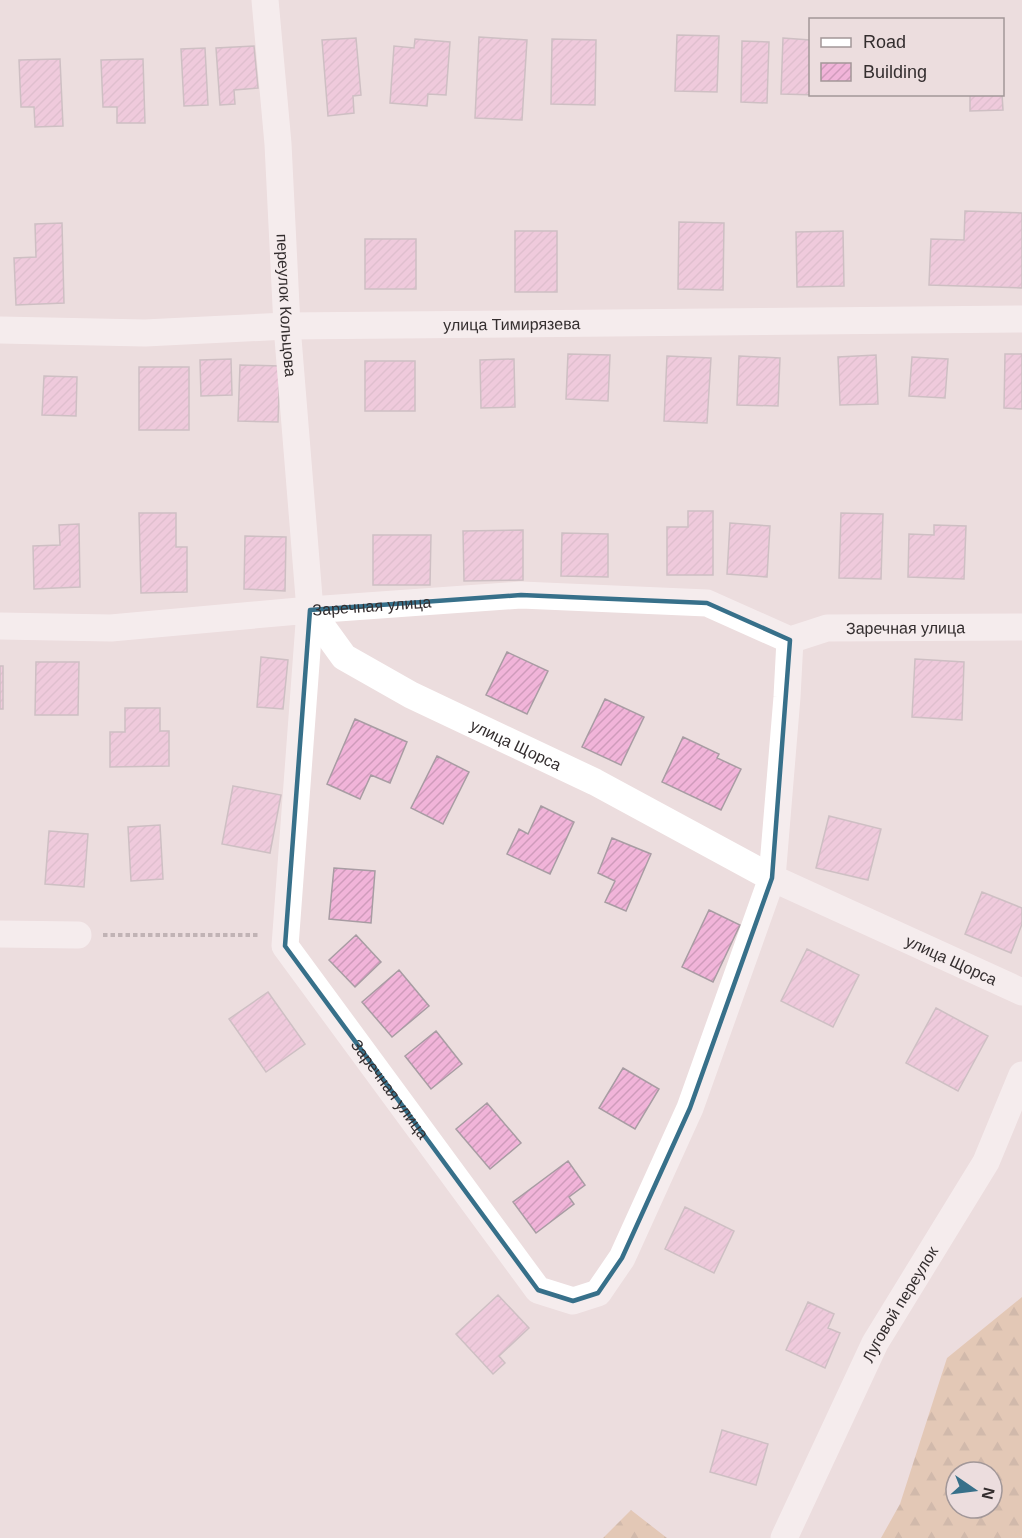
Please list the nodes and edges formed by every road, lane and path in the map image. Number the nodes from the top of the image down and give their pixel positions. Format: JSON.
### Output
{"nodes":[{"id":1,"x":265,"y":0,"type":"edge"},
{"id":2,"x":1022,"y":319,"type":"edge"},
{"id":3,"x":288,"y":326,"type":"junction"},
{"id":4,"x":0,"y":330,"type":"edge"},
{"id":5,"x":310,"y":610,"type":"junction"},
{"id":6,"x":0,"y":626,"type":"edge"},
{"id":7,"x":1022,"y":627,"type":"edge"},
{"id":8,"x":790,"y":640,"type":"junction"},
{"id":9,"x":772,"y":878,"type":"junction"},
{"id":10,"x":0,"y":933,"type":"edge"},
{"id":11,"x":78,"y":934,"type":"joint"},
{"id":12,"x":285,"y":935,"type":"junction"},
{"id":13,"x":1022,"y":992,"type":"edge"},
{"id":14,"x":1022,"y":1075,"type":"edge"},
{"id":15,"x":784,"y":1538,"type":"edge"}],
"edges":[{"from":1,"to":3,"type":"street","name":"переулок Кольцова"},
{"from":2,"to":3,"type":"street","name":"улица Тимирязева"},
{"from":3,"to":4,"type":"street","name":"улица Тимирязева"},
{"from":3,"to":5,"type":"street","name":"переулок Кольцова"},
{"from":5,"to":6,"type":"street"},
{"from":5,"to":8,"type":"street","name":"Заречная улица"},
{"from":5,"to":9,"type":"street","name":"улица Щорса"},
{"from":5,"to":12,"type":"street","name":"Заречная улица"},
{"from":7,"to":8,"type":"street","name":"Заречная улица"},
{"from":8,"to":9,"type":"street","name":"Заречная улица"},
{"from":9,"to":12,"type":"street","name":"Заречная улица"},
{"from":9,"to":13,"type":"street","name":"улица Щорса"},
{"from":10,"to":11,"type":"street"},
{"from":11,"to":12,"type":"path"},
{"from":14,"to":15,"type":"street","name":"Луговой переулок"}]}
